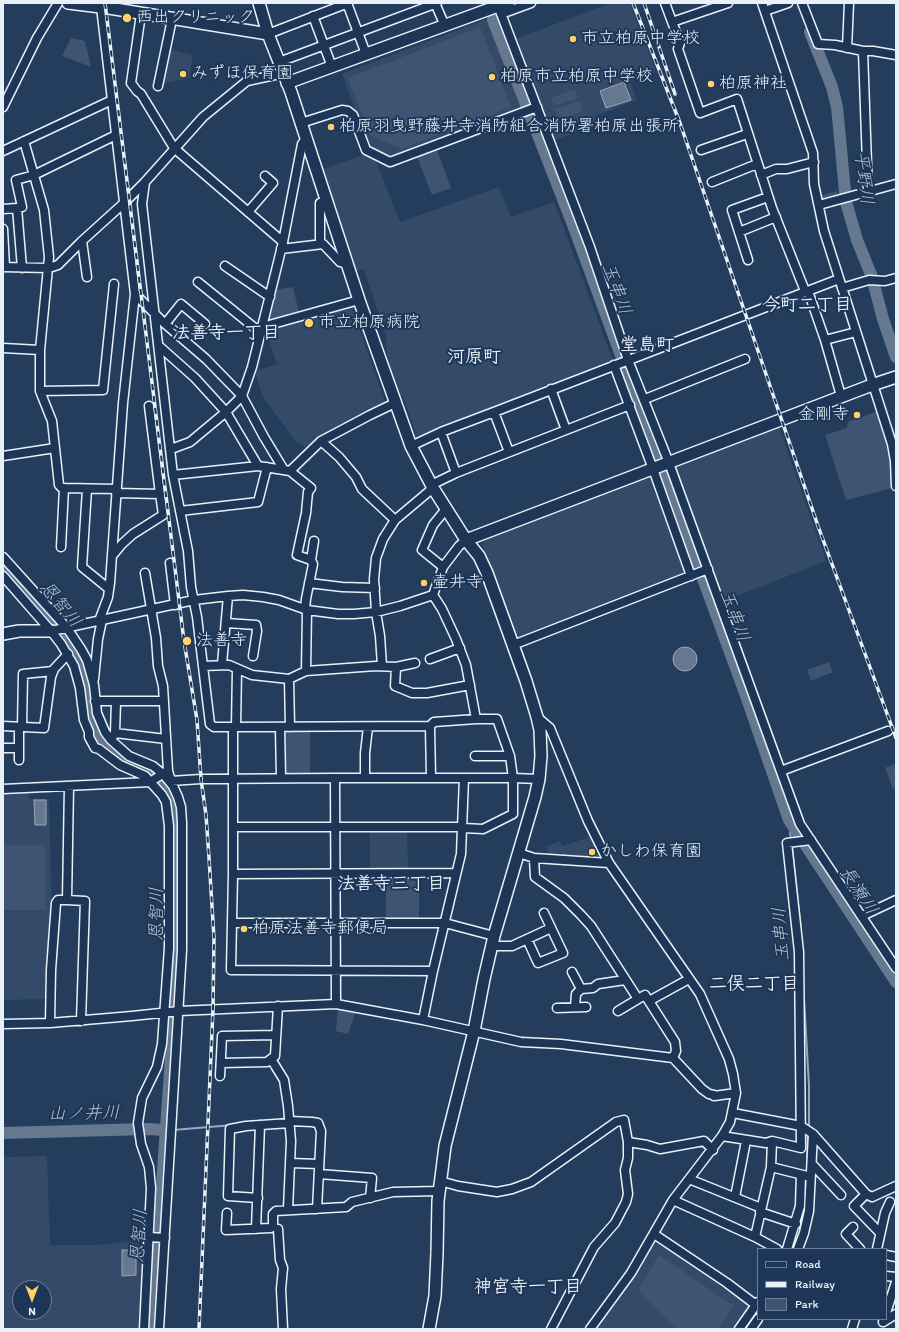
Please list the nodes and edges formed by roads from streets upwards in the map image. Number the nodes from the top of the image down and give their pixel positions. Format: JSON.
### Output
{"nodes":[{"id":1,"x":58,"y":3,"type":"edge"},
{"id":2,"x":68,"y":3,"type":"edge"},
{"id":3,"x":259,"y":3,"type":"edge"},
{"id":4,"x":348,"y":3,"type":"edge"},
{"id":5,"x":436,"y":3,"type":"edge"},
{"id":6,"x":531,"y":3,"type":"edge"},
{"id":7,"x":665,"y":3,"type":"edge"},
{"id":8,"x":728,"y":3,"type":"edge"},
{"id":9,"x":788,"y":3,"type":"edge"},
{"id":10,"x":802,"y":3,"type":"edge"},
{"id":11,"x":848,"y":3,"type":"edge"},
{"id":12,"x":96,"y":6,"type":"edge"},
{"id":13,"x":120,"y":7,"type":"edge"},
{"id":14,"x":484,"y":7,"type":"edge"},
{"id":15,"x":501,"y":7,"type":"edge"},
{"id":16,"x":764,"y":7,"type":"edge"},
{"id":17,"x":141,"y":14,"type":"junction"},
{"id":18,"x":313,"y":16,"type":"junction"},
{"id":19,"x":172,"y":19,"type":"junction"},
{"id":20,"x":672,"y":22,"type":"junction"},
{"id":21,"x":445,"y":26,"type":"junction"},
{"id":22,"x":358,"y":32,"type":"junction"},
{"id":23,"x":268,"y":34,"type":"junction"},
{"id":24,"x":324,"y":44,"type":"junction"},
{"id":25,"x":848,"y":48,"type":"junction"},
{"id":26,"x":863,"y":51,"type":"junction"},
{"id":27,"x":366,"y":54,"type":"junction"},
{"id":28,"x":896,"y":55,"type":"edge"},
{"id":29,"x":279,"y":62,"type":"junction"},
{"id":30,"x":332,"y":67,"type":"junction"},
{"id":31,"x":285,"y":78,"type":"junction"},
{"id":32,"x":158,"y":86,"type":"dead end"},
{"id":33,"x":112,"y":100,"type":"junction"},
{"id":34,"x":3,"y":107,"type":"edge"},
{"id":35,"x":537,"y":108,"type":"junction"},
{"id":36,"x":301,"y":123,"type":"junction"},
{"id":37,"x":748,"y":134,"type":"junction"},
{"id":38,"x":116,"y":135,"type":"junction"},
{"id":39,"x":306,"y":139,"type":"junction"},
{"id":40,"x":24,"y":142,"type":"junction"},
{"id":41,"x":174,"y":148,"type":"junction"},
{"id":42,"x":701,"y":150,"type":"dead end"},
{"id":43,"x":3,"y":151,"type":"edge"},
{"id":44,"x":814,"y":162,"type":"junction"},
{"id":45,"x":757,"y":164,"type":"junction"},
{"id":46,"x":34,"y":175,"type":"junction"},
{"id":47,"x":761,"y":175,"type":"junction"},
{"id":48,"x":265,"y":176,"type":"dead end"},
{"id":49,"x":145,"y":182,"type":"junction"},
{"id":50,"x":712,"y":182,"type":"dead end"},
{"id":51,"x":896,"y":184,"type":"edge"},
{"id":52,"x":868,"y":192,"type":"junction"},
{"id":53,"x":768,"y":197,"type":"junction"},
{"id":54,"x":326,"y":200,"type":"junction"},
{"id":55,"x":124,"y":204,"type":"junction"},
{"id":56,"x":819,"y":205,"type":"junction"},
{"id":57,"x":17,"y":208,"type":"junction"},
{"id":58,"x":3,"y":209,"type":"edge"},
{"id":59,"x":248,"y":212,"type":"junction"},
{"id":60,"x":776,"y":217,"type":"junction"},
{"id":61,"x":3,"y":229,"type":"edge"},
{"id":62,"x":739,"y":232,"type":"junction"},
{"id":63,"x":82,"y":241,"type":"junction"},
{"id":64,"x":320,"y":244,"type":"junction"},
{"id":65,"x":282,"y":246,"type":"junction"},
{"id":66,"x":748,"y":260,"type":"dead end"},
{"id":67,"x":347,"y":264,"type":"junction"},
{"id":68,"x":225,"y":266,"type":"dead end"},
{"id":69,"x":4,"y":267,"type":"edge"},
{"id":70,"x":22,"y":268,"type":"junction"},
{"id":71,"x":49,"y":268,"type":"junction"},
{"id":72,"x":87,"y":277,"type":"dead end"},
{"id":73,"x":896,"y":278,"type":"edge"},
{"id":74,"x":839,"y":280,"type":"junction"},
{"id":75,"x":198,"y":282,"type":"dead end"},
{"id":76,"x":114,"y":284,"type":"dead end"},
{"id":77,"x":842,"y":288,"type":"junction"},
{"id":78,"x":806,"y":291,"type":"junction"},
{"id":79,"x":135,"y":294,"type":"junction"},
{"id":80,"x":270,"y":297,"type":"junction"},
{"id":81,"x":360,"y":300,"type":"junction"},
{"id":82,"x":155,"y":314,"type":"junction"},
{"id":83,"x":165,"y":324,"type":"junction"},
{"id":84,"x":205,"y":324,"type":"dead end"},
{"id":85,"x":261,"y":330,"type":"junction"},
{"id":86,"x":856,"y":332,"type":"junction"},
{"id":87,"x":825,"y":340,"type":"junction"},
{"id":88,"x":159,"y":346,"type":"junction"},
{"id":89,"x":3,"y":348,"type":"edge"},
{"id":90,"x":40,"y":350,"type":"junction"},
{"id":91,"x":745,"y":359,"type":"dead end"},
{"id":92,"x":621,"y":362,"type":"junction"},
{"id":93,"x":896,"y":378,"type":"edge"},
{"id":94,"x":872,"y":385,"type":"junction"},
{"id":95,"x":551,"y":390,"type":"junction"},
{"id":96,"x":40,"y":391,"type":"junction"},
{"id":97,"x":242,"y":396,"type":"junction"},
{"id":98,"x":842,"y":396,"type":"junction"},
{"id":99,"x":645,"y":400,"type":"junction"},
{"id":100,"x":395,"y":403,"type":"junction"},
{"id":101,"x":630,"y":405,"type":"junction"},
{"id":102,"x":149,"y":406,"type":"dead end"},
{"id":103,"x":226,"y":412,"type":"junction"},
{"id":104,"x":494,"y":412,"type":"junction"},
{"id":105,"x":566,"y":430,"type":"junction"},
{"id":106,"x":441,"y":432,"type":"junction"},
{"id":107,"x":321,"y":441,"type":"junction"},
{"id":108,"x":412,"y":446,"type":"junction"},
{"id":109,"x":55,"y":448,"type":"junction"},
{"id":110,"x":171,"y":449,"type":"junction"},
{"id":111,"x":509,"y":452,"type":"junction"},
{"id":112,"x":3,"y":456,"type":"edge"},
{"id":113,"x":895,"y":461,"type":"edge"},
{"id":114,"x":258,"y":466,"type":"junction"},
{"id":115,"x":267,"y":467,"type":"junction"},
{"id":116,"x":659,"y":467,"type":"junction"},
{"id":117,"x":287,"y":470,"type":"junction"},
{"id":118,"x":456,"y":473,"type":"junction"},
{"id":119,"x":173,"y":475,"type":"junction"},
{"id":120,"x":432,"y":486,"type":"junction"},
{"id":121,"x":896,"y":486,"type":"edge"},
{"id":122,"x":64,"y":488,"type":"junction"},
{"id":123,"x":87,"y":489,"type":"junction"},
{"id":124,"x":116,"y":491,"type":"junction"},
{"id":125,"x":160,"y":494,"type":"junction"},
{"id":126,"x":446,"y":509,"type":"junction"},
{"id":127,"x":180,"y":511,"type":"junction"},
{"id":128,"x":395,"y":520,"type":"junction"},
{"id":129,"x":466,"y":540,"type":"junction"},
{"id":130,"x":314,"y":541,"type":"dead end"},
{"id":131,"x":62,"y":547,"type":"dead end"},
{"id":132,"x":112,"y":556,"type":"junction"},
{"id":133,"x":3,"y":557,"type":"edge"},
{"id":134,"x":311,"y":560,"type":"junction"},
{"id":135,"x":170,"y":563,"type":"dead end"},
{"id":136,"x":443,"y":567,"type":"junction"},
{"id":137,"x":706,"y":570,"type":"junction"},
{"id":138,"x":145,"y":573,"type":"dead end"},
{"id":139,"x":692,"y":575,"type":"junction"},
{"id":140,"x":3,"y":576,"type":"edge"},
{"id":141,"x":309,"y":583,"type":"junction"},
{"id":142,"x":375,"y":588,"type":"junction"},
{"id":143,"x":109,"y":589,"type":"junction"},
{"id":144,"x":433,"y":595,"type":"junction"},
{"id":145,"x":228,"y":596,"type":"junction"},
{"id":146,"x":194,"y":600,"type":"junction"},
{"id":147,"x":175,"y":605,"type":"junction"},
{"id":148,"x":152,"y":609,"type":"junction"},
{"id":149,"x":306,"y":610,"type":"junction"},
{"id":150,"x":376,"y":612,"type":"junction"},
{"id":151,"x":101,"y":620,"type":"junction"},
{"id":152,"x":226,"y":623,"type":"junction"},
{"id":153,"x":66,"y":628,"type":"junction"},
{"id":154,"x":53,"y":631,"type":"junction"},
{"id":155,"x":3,"y":634,"type":"edge"},
{"id":156,"x":513,"y":645,"type":"junction"},
{"id":157,"x":460,"y":648,"type":"junction"},
{"id":158,"x":68,"y":654,"type":"junction"},
{"id":159,"x":253,"y":656,"type":"dead end"},
{"id":160,"x":430,"y":659,"type":"dead end"},
{"id":161,"x":222,"y":664,"type":"junction"},
{"id":162,"x":416,"y":664,"type":"dead end"},
{"id":163,"x":203,"y":666,"type":"junction"},
{"id":164,"x":382,"y":666,"type":"junction"},
{"id":165,"x":396,"y":667,"type":"junction"},
{"id":166,"x":237,"y":669,"type":"junction"},
{"id":167,"x":53,"y":671,"type":"junction"},
{"id":168,"x":306,"y":671,"type":"junction"},
{"id":169,"x":289,"y":680,"type":"junction"},
{"id":170,"x":470,"y":684,"type":"junction"},
{"id":171,"x":94,"y":685,"type":"junction"},
{"id":172,"x":95,"y":701,"type":"junction"},
{"id":173,"x":116,"y":701,"type":"junction"},
{"id":174,"x":164,"y":701,"type":"junction"},
{"id":175,"x":537,"y":717,"type":"junction"},
{"id":176,"x":476,"y":719,"type":"junction"},
{"id":177,"x":3,"y":726,"type":"edge"},
{"id":178,"x":430,"y":726,"type":"junction"},
{"id":179,"x":21,"y":727,"type":"junction"},
{"id":180,"x":235,"y":727,"type":"junction"},
{"id":181,"x":280,"y":727,"type":"junction"},
{"id":182,"x":290,"y":727,"type":"junction"},
{"id":183,"x":368,"y":727,"type":"junction"},
{"id":184,"x":888,"y":731,"type":"tunnel mouth"},
{"id":185,"x":113,"y":737,"type":"junction"},
{"id":186,"x":166,"y":739,"type":"junction"},
{"id":187,"x":3,"y":748,"type":"edge"},
{"id":188,"x":19,"y":748,"type":"junction"},
{"id":189,"x":475,"y":756,"type":"dead end"},
{"id":190,"x":510,"y":756,"type":"junction"},
{"id":191,"x":19,"y":760,"type":"dead end"},
{"id":192,"x":781,"y":771,"type":"junction"},
{"id":193,"x":164,"y":774,"type":"junction"},
{"id":194,"x":281,"y":778,"type":"junction"},
{"id":195,"x":335,"y":778,"type":"junction"},
{"id":196,"x":365,"y":778,"type":"junction"},
{"id":197,"x":431,"y":778,"type":"junction"},
{"id":198,"x":464,"y":778,"type":"junction"},
{"id":199,"x":513,"y":778,"type":"junction"},
{"id":200,"x":233,"y":779,"type":"junction"},
{"id":201,"x":539,"y":779,"type":"junction"},
{"id":202,"x":150,"y":782,"type":"junction"},
{"id":203,"x":172,"y":784,"type":"junction"},
{"id":204,"x":69,"y":786,"type":"junction"},
{"id":205,"x":3,"y":789,"type":"edge"},
{"id":206,"x":336,"y":826,"type":"junction"},
{"id":207,"x":233,"y":827,"type":"junction"},
{"id":208,"x":463,"y":827,"type":"junction"},
{"id":209,"x":811,"y":840,"type":"junction"},
{"id":210,"x":519,"y":853,"type":"junction"},
{"id":211,"x":534,"y":858,"type":"junction"},
{"id":212,"x":609,"y":863,"type":"junction"},
{"id":213,"x":456,"y":873,"type":"junction"},
{"id":214,"x":233,"y":874,"type":"junction"},
{"id":215,"x":336,"y":874,"type":"junction"},
{"id":216,"x":67,"y":900,"type":"junction"},
{"id":217,"x":896,"y":900,"type":"edge"},
{"id":218,"x":544,"y":913,"type":"dead end"},
{"id":219,"x":862,"y":916,"type":"junction"},
{"id":220,"x":336,"y":922,"type":"junction"},
{"id":221,"x":232,"y":923,"type":"junction"},
{"id":222,"x":445,"y":923,"type":"junction"},
{"id":223,"x":551,"y":928,"type":"junction"},
{"id":224,"x":527,"y":939,"type":"junction"},
{"id":225,"x":493,"y":941,"type":"junction"},
{"id":226,"x":896,"y":968,"type":"edge"},
{"id":227,"x":335,"y":970,"type":"junction"},
{"id":228,"x":433,"y":972,"type":"junction"},
{"id":229,"x":572,"y":972,"type":"dead end"},
{"id":230,"x":689,"y":979,"type":"junction"},
{"id":231,"x":625,"y":980,"type":"junction"},
{"id":232,"x":581,"y":989,"type":"junction"},
{"id":233,"x":638,"y":999,"type":"junction"},
{"id":234,"x":649,"y":1001,"type":"junction"},
{"id":235,"x":336,"y":1004,"type":"junction"},
{"id":236,"x":278,"y":1006,"type":"junction"},
{"id":237,"x":575,"y":1007,"type":"junction"},
{"id":238,"x":586,"y":1007,"type":"dead end"},
{"id":239,"x":556,"y":1008,"type":"dead end"},
{"id":240,"x":178,"y":1011,"type":"junction"},
{"id":241,"x":618,"y":1011,"type":"dead end"},
{"id":242,"x":166,"y":1013,"type":"junction"},
{"id":243,"x":81,"y":1020,"type":"junction"},
{"id":244,"x":423,"y":1020,"type":"junction"},
{"id":245,"x":50,"y":1023,"type":"junction"},
{"id":246,"x":3,"y":1024,"type":"edge"},
{"id":247,"x":474,"y":1031,"type":"junction"},
{"id":248,"x":276,"y":1035,"type":"junction"},
{"id":249,"x":673,"y":1058,"type":"junction"},
{"id":250,"x":271,"y":1059,"type":"junction"},
{"id":251,"x":221,"y":1063,"type":"junction"},
{"id":252,"x":220,"y":1076,"type":"dead end"},
{"id":253,"x":736,"y":1093,"type":"junction"},
{"id":254,"x":733,"y":1113,"type":"junction"},
{"id":255,"x":290,"y":1122,"type":"junction"},
{"id":256,"x":260,"y":1125,"type":"junction"},
{"id":257,"x":801,"y":1126,"type":"junction"},
{"id":258,"x":813,"y":1134,"type":"junction"},
{"id":259,"x":722,"y":1136,"type":"junction"},
{"id":260,"x":746,"y":1141,"type":"junction"},
{"id":261,"x":772,"y":1141,"type":"junction"},
{"id":262,"x":628,"y":1142,"type":"junction"},
{"id":263,"x":712,"y":1150,"type":"junction"},
{"id":264,"x":290,"y":1163,"type":"junction"},
{"id":265,"x":319,"y":1164,"type":"junction"},
{"id":266,"x":812,"y":1164,"type":"junction"},
{"id":267,"x":770,"y":1167,"type":"junction"},
{"id":268,"x":319,"y":1174,"type":"junction"},
{"id":269,"x":801,"y":1175,"type":"junction"},
{"id":270,"x":811,"y":1177,"type":"junction"},
{"id":271,"x":689,"y":1179,"type":"junction"},
{"id":272,"x":439,"y":1186,"type":"junction"},
{"id":273,"x":896,"y":1186,"type":"edge"},
{"id":274,"x":884,"y":1191,"type":"junction"},
{"id":275,"x":866,"y":1194,"type":"junction"},
{"id":276,"x":841,"y":1195,"type":"dead end"},
{"id":277,"x":258,"y":1198,"type":"junction"},
{"id":278,"x":370,"y":1198,"type":"junction"},
{"id":279,"x":735,"y":1198,"type":"junction"},
{"id":280,"x":672,"y":1200,"type":"junction"},
{"id":281,"x":893,"y":1205,"type":"edge"},
{"id":282,"x":288,"y":1209,"type":"junction"},
{"id":283,"x":317,"y":1209,"type":"junction"},
{"id":284,"x":760,"y":1210,"type":"junction"},
{"id":285,"x":227,"y":1213,"type":"dead end"},
{"id":286,"x":796,"y":1224,"type":"junction"},
{"id":287,"x":853,"y":1226,"type":"dead end"},
{"id":288,"x":256,"y":1229,"type":"junction"},
{"id":289,"x":278,"y":1229,"type":"dead end"},
{"id":290,"x":880,"y":1233,"type":"junction"},
{"id":291,"x":654,"y":1234,"type":"junction"},
{"id":292,"x":755,"y":1236,"type":"junction"},
{"id":293,"x":150,"y":1237,"type":"junction"},
{"id":294,"x":163,"y":1238,"type":"junction"},
{"id":295,"x":775,"y":1248,"type":"edge"},
{"id":296,"x":787,"y":1248,"type":"edge"},
{"id":297,"x":798,"y":1248,"type":"edge"},
{"id":298,"x":859,"y":1248,"type":"edge"},
{"id":299,"x":876,"y":1248,"type":"edge"},
{"id":300,"x":896,"y":1282,"type":"edge"},
{"id":301,"x":757,"y":1304,"type":"edge"},
{"id":302,"x":887,"y":1310,"type":"edge"},
{"id":303,"x":896,"y":1314,"type":"edge"},
{"id":304,"x":757,"y":1320,"type":"edge"},
{"id":305,"x":887,"y":1320,"type":"edge"},
{"id":306,"x":144,"y":1329,"type":"edge"},
{"id":307,"x":159,"y":1329,"type":"edge"},
{"id":308,"x":283,"y":1329,"type":"edge"},
{"id":309,"x":429,"y":1329,"type":"edge"},
{"id":310,"x":551,"y":1329,"type":"edge"},
{"id":311,"x":590,"y":1329,"type":"edge"},
{"id":312,"x":739,"y":1329,"type":"edge"},
{"id":313,"x":751,"y":1329,"type":"edge"}],
"edges":[{"from":1,"to":34,"type":"street"},
{"from":2,"to":12,"type":"street"},
{"from":3,"to":23,"type":"street"},
{"from":4,"to":18,"type":"street"},
{"from":4,"to":22,"type":"street"},
{"from":5,"to":21,"type":"street"},
{"from":5,"to":22,"type":"street"},
{"from":6,"to":15,"type":"street"},
{"from":7,"to":20,"type":"street"},
{"from":8,"to":20,"type":"street"},
{"from":9,"to":16,"type":"street"},
{"from":10,"to":25,"type":"street"},
{"from":11,"to":25,"type":"street"},
{"from":12,"to":13,"type":"street"},
{"from":12,"to":33,"type":"street"},
{"from":13,"to":17,"type":"street"},
{"from":14,"to":15,"type":"street"},
{"from":14,"to":21,"type":"street"},
{"from":15,"to":35,"type":"street"},
{"from":16,"to":44,"type":"street"},
{"from":17,"to":19,"type":"street"},
{"from":17,"to":41,"type":"street"},
{"from":18,"to":23,"type":"street"},
{"from":18,"to":24,"type":"street"},
{"from":19,"to":23,"type":"street"},
{"from":19,"to":32,"type":"street"},
{"from":20,"to":37,"type":"street"},
{"from":21,"to":27,"type":"street"},
{"from":22,"to":24,"type":"street"},
{"from":22,"to":27,"type":"street"},
{"from":23,"to":29,"type":"street"},
{"from":24,"to":29,"type":"street"},
{"from":24,"to":30,"type":"street"},
{"from":25,"to":26,"type":"street"},
{"from":26,"to":28,"type":"street"},
{"from":26,"to":52,"type":"street"},
{"from":27,"to":30,"type":"street"},
{"from":29,"to":31,"type":"street"},
{"from":30,"to":31,"type":"street"},
{"from":31,"to":36,"type":"street"},
{"from":31,"to":41,"type":"street"},
{"from":33,"to":38,"type":"street"},
{"from":33,"to":40,"type":"street"},
{"from":35,"to":36,"type":"street"},
{"from":35,"to":92,"type":"street"},
{"from":36,"to":39,"type":"street"},
{"from":37,"to":42,"type":"street"},
{"from":37,"to":45,"type":"street"},
{"from":38,"to":46,"type":"street"},
{"from":38,"to":55,"type":"street"},
{"from":39,"to":54,"type":"street"},
{"from":39,"to":65,"type":"street"},
{"from":40,"to":43,"type":"street"},
{"from":40,"to":46,"type":"street"},
{"from":41,"to":49,"type":"street"},
{"from":41,"to":59,"type":"street"},
{"from":44,"to":47,"type":"street"},
{"from":44,"to":56,"type":"street"},
{"from":45,"to":47,"type":"street"},
{"from":45,"to":50,"type":"street"},
{"from":46,"to":57,"type":"street"},
{"from":46,"to":71,"type":"street"},
{"from":47,"to":53,"type":"street"},
{"from":48,"to":59,"type":"street"},
{"from":49,"to":55,"type":"street"},
{"from":49,"to":82,"type":"street"},
{"from":51,"to":52,"type":"street"},
{"from":52,"to":56,"type":"street"},
{"from":53,"to":60,"type":"street"},
{"from":53,"to":62,"type":"street"},
{"from":54,"to":64,"type":"street"},
{"from":54,"to":67,"type":"street"},
{"from":55,"to":63,"type":"street"},
{"from":55,"to":79,"type":"street"},
{"from":56,"to":74,"type":"street"},
{"from":57,"to":58,"type":"street"},
{"from":57,"to":70,"type":"street"},
{"from":59,"to":65,"type":"street"},
{"from":60,"to":62,"type":"street"},
{"from":60,"to":78,"type":"street"},
{"from":61,"to":69,"type":"street"},
{"from":62,"to":66,"type":"street"},
{"from":63,"to":71,"type":"street"},
{"from":63,"to":72,"type":"street"},
{"from":64,"to":65,"type":"street"},
{"from":64,"to":67,"type":"street"},
{"from":65,"to":80,"type":"street"},
{"from":67,"to":81,"type":"street"},
{"from":68,"to":80,"type":"street"},
{"from":69,"to":70,"type":"street"},
{"from":70,"to":71,"type":"street"},
{"from":71,"to":90,"type":"street"},
{"from":73,"to":77,"type":"street"},
{"from":74,"to":77,"type":"street"},
{"from":74,"to":78,"type":"street"},
{"from":75,"to":85,"type":"street"},
{"from":76,"to":96,"type":"street"},
{"from":77,"to":86,"type":"street"},
{"from":78,"to":87,"type":"street"},
{"from":78,"to":92,"type":"street"},
{"from":79,"to":82,"type":"street"},
{"from":79,"to":124,"type":"street"},
{"from":80,"to":85,"type":"street"},
{"from":81,"to":85,"type":"street"},
{"from":81,"to":100,"type":"street"},
{"from":82,"to":83,"type":"street"},
{"from":82,"to":88,"type":"street"},
{"from":83,"to":84,"type":"street"},
{"from":83,"to":97,"type":"street"},
{"from":85,"to":97,"type":"street"},
{"from":86,"to":87,"type":"street"},
{"from":86,"to":94,"type":"street"},
{"from":87,"to":98,"type":"street"},
{"from":88,"to":103,"type":"street"},
{"from":88,"to":110,"type":"street"},
{"from":89,"to":90,"type":"street"},
{"from":90,"to":96,"type":"street"},
{"from":91,"to":99,"type":"street"},
{"from":92,"to":95,"type":"street"},
{"from":92,"to":99,"type":"street"},
{"from":92,"to":101,"type":"street"},
{"from":93,"to":94,"type":"street"},
{"from":94,"to":98,"type":"street"},
{"from":94,"to":113,"type":"street"},
{"from":95,"to":104,"type":"street"},
{"from":95,"to":105,"type":"street"},
{"from":96,"to":109,"type":"street"},
{"from":97,"to":103,"type":"street"},
{"from":97,"to":117,"type":"street"},
{"from":98,"to":116,"type":"street"},
{"from":99,"to":116,"type":"street"},
{"from":100,"to":107,"type":"street"},
{"from":100,"to":108,"type":"street"},
{"from":101,"to":105,"type":"street"},
{"from":101,"to":116,"type":"street"},
{"from":102,"to":125,"type":"street"},
{"from":103,"to":110,"type":"street"},
{"from":103,"to":114,"type":"street"},
{"from":104,"to":106,"type":"street"},
{"from":104,"to":111,"type":"street"},
{"from":105,"to":111,"type":"street"},
{"from":106,"to":108,"type":"street"},
{"from":106,"to":118,"type":"street"},
{"from":107,"to":117,"type":"street"},
{"from":107,"to":128,"type":"street"},
{"from":108,"to":120,"type":"street"},
{"from":109,"to":112,"type":"street"},
{"from":109,"to":122,"type":"street"},
{"from":110,"to":119,"type":"street"},
{"from":111,"to":118,"type":"street"},
{"from":113,"to":121,"type":"street"},
{"from":114,"to":115,"type":"street"},
{"from":114,"to":119,"type":"street"},
{"from":115,"to":117,"type":"street"},
{"from":115,"to":127,"type":"street"},
{"from":116,"to":129,"type":"street"},
{"from":116,"to":137,"type":"street"},
{"from":116,"to":139,"type":"street"},
{"from":117,"to":134,"type":"street"},
{"from":118,"to":120,"type":"street"},
{"from":119,"to":127,"type":"street"},
{"from":120,"to":126,"type":"street"},
{"from":120,"to":128,"type":"street"},
{"from":122,"to":123,"type":"street"},
{"from":122,"to":131,"type":"street"},
{"from":123,"to":124,"type":"street"},
{"from":123,"to":143,"type":"street"},
{"from":124,"to":125,"type":"street"},
{"from":124,"to":132,"type":"street"},
{"from":125,"to":132,"type":"street"},
{"from":126,"to":129,"type":"street"},
{"from":126,"to":136,"type":"street"},
{"from":127,"to":146,"type":"street"},
{"from":128,"to":142,"type":"street"},
{"from":129,"to":136,"type":"street"},
{"from":129,"to":156,"type":"street"},
{"from":130,"to":134,"type":"street"},
{"from":132,"to":143,"type":"street"},
{"from":133,"to":153,"type":"street"},
{"from":134,"to":141,"type":"street"},
{"from":135,"to":147,"type":"street"},
{"from":136,"to":144,"type":"street"},
{"from":137,"to":139,"type":"street"},
{"from":137,"to":192,"type":"street"},
{"from":138,"to":148,"type":"street"},
{"from":139,"to":156,"type":"street"},
{"from":140,"to":154,"type":"street"},
{"from":141,"to":142,"type":"street"},
{"from":141,"to":149,"type":"street"},
{"from":142,"to":150,"type":"street"},
{"from":143,"to":151,"type":"street"},
{"from":144,"to":150,"type":"street"},
{"from":144,"to":157,"type":"street"},
{"from":145,"to":146,"type":"street"},
{"from":145,"to":149,"type":"street"},
{"from":145,"to":152,"type":"street"},
{"from":146,"to":147,"type":"street"},
{"from":146,"to":163,"type":"street"},
{"from":147,"to":148,"type":"street"},
{"from":148,"to":151,"type":"street"},
{"from":148,"to":174,"type":"street"},
{"from":149,"to":150,"type":"street"},
{"from":149,"to":168,"type":"street"},
{"from":150,"to":164,"type":"street"},
{"from":151,"to":153,"type":"street"},
{"from":151,"to":171,"type":"street"},
{"from":152,"to":159,"type":"street"},
{"from":152,"to":161,"type":"street"},
{"from":153,"to":154,"type":"street"},
{"from":153,"to":171,"type":"street"},
{"from":154,"to":155,"type":"street"},
{"from":154,"to":158,"type":"street"},
{"from":156,"to":175,"type":"street"},
{"from":157,"to":160,"type":"street"},
{"from":157,"to":170,"type":"street"},
{"from":158,"to":167,"type":"street"},
{"from":158,"to":202,"type":"street"},
{"from":161,"to":163,"type":"street"},
{"from":161,"to":166,"type":"street"},
{"from":162,"to":165,"type":"street"},
{"from":163,"to":180,"type":"street"},
{"from":164,"to":165,"type":"street"},
{"from":164,"to":168,"type":"street"},
{"from":165,"to":170,"type":"street"},
{"from":166,"to":169,"type":"street"},
{"from":166,"to":180,"type":"street"},
{"from":167,"to":179,"type":"street"},
{"from":167,"to":179,"type":"street"},
{"from":168,"to":169,"type":"street"},
{"from":169,"to":182,"type":"street"},
{"from":170,"to":176,"type":"street"},
{"from":171,"to":172,"type":"street"},
{"from":172,"to":173,"type":"street"},
{"from":172,"to":185,"type":"street"},
{"from":173,"to":174,"type":"street"},
{"from":173,"to":185,"type":"street"},
{"from":174,"to":186,"type":"street"},
{"from":175,"to":201,"type":"street"},
{"from":175,"to":212,"type":"street"},
{"from":176,"to":178,"type":"street"},
{"from":176,"to":190,"type":"street"},
{"from":177,"to":179,"type":"street"},
{"from":178,"to":183,"type":"street"},
{"from":178,"to":197,"type":"street"},
{"from":179,"to":188,"type":"street"},
{"from":180,"to":181,"type":"street"},
{"from":180,"to":200,"type":"street"},
{"from":181,"to":182,"type":"street"},
{"from":181,"to":194,"type":"street"},
{"from":182,"to":183,"type":"street"},
{"from":183,"to":196,"type":"street"},
{"from":184,"to":192,"type":"street"},
{"from":185,"to":186,"type":"street"},
{"from":185,"to":193,"type":"street"},
{"from":186,"to":193,"type":"street"},
{"from":187,"to":188,"type":"street"},
{"from":188,"to":191,"type":"street"},
{"from":189,"to":190,"type":"street"},
{"from":190,"to":199,"type":"street"},
{"from":192,"to":209,"type":"street"},
{"from":193,"to":202,"type":"street"},
{"from":193,"to":203,"type":"street"},
{"from":194,"to":195,"type":"street"},
{"from":194,"to":200,"type":"street"},
{"from":195,"to":196,"type":"street"},
{"from":195,"to":206,"type":"street"},
{"from":196,"to":197,"type":"street"},
{"from":197,"to":198,"type":"street"},
{"from":198,"to":199,"type":"street"},
{"from":198,"to":208,"type":"street"},
{"from":199,"to":201,"type":"street"},
{"from":199,"to":208,"type":"street"},
{"from":200,"to":203,"type":"street"},
{"from":200,"to":207,"type":"street"},
{"from":201,"to":210,"type":"street"},
{"from":202,"to":204,"type":"street"},
{"from":202,"to":242,"type":"street"},
{"from":203,"to":240,"type":"street"},
{"from":204,"to":205,"type":"street"},
{"from":204,"to":216,"type":"street"},
{"from":206,"to":207,"type":"street"},
{"from":206,"to":208,"type":"street"},
{"from":206,"to":215,"type":"street"},
{"from":207,"to":214,"type":"street"},
{"from":208,"to":213,"type":"street"},
{"from":209,"to":219,"type":"street"},
{"from":209,"to":257,"type":"street"},
{"from":210,"to":211,"type":"street"},
{"from":210,"to":225,"type":"street"},
{"from":211,"to":212,"type":"street"},
{"from":211,"to":231,"type":"street"},
{"from":212,"to":230,"type":"street"},
{"from":213,"to":215,"type":"street"},
{"from":213,"to":222,"type":"street"},
{"from":214,"to":215,"type":"street"},
{"from":214,"to":221,"type":"street"},
{"from":215,"to":220,"type":"street"},
{"from":216,"to":243,"type":"street"},
{"from":216,"to":245,"type":"street"},
{"from":217,"to":219,"type":"street"},
{"from":218,"to":223,"type":"street"},
{"from":219,"to":226,"type":"street"},
{"from":220,"to":221,"type":"street"},
{"from":220,"to":222,"type":"street"},
{"from":220,"to":227,"type":"street"},
{"from":221,"to":227,"type":"street"},
{"from":222,"to":225,"type":"street"},
{"from":222,"to":228,"type":"street"},
{"from":223,"to":224,"type":"street"},
{"from":223,"to":224,"type":"street"},
{"from":224,"to":225,"type":"street"},
{"from":225,"to":247,"type":"street"},
{"from":227,"to":228,"type":"street"},
{"from":227,"to":235,"type":"street"},
{"from":228,"to":244,"type":"street"},
{"from":229,"to":232,"type":"street"},
{"from":230,"to":234,"type":"street"},
{"from":230,"to":253,"type":"street"},
{"from":231,"to":232,"type":"street"},
{"from":231,"to":233,"type":"street"},
{"from":232,"to":237,"type":"street"},
{"from":233,"to":234,"type":"street"},
{"from":233,"to":241,"type":"street"},
{"from":234,"to":249,"type":"street"},
{"from":235,"to":236,"type":"street"},
{"from":235,"to":244,"type":"street"},
{"from":236,"to":240,"type":"street"},
{"from":236,"to":248,"type":"street"},
{"from":237,"to":238,"type":"street"},
{"from":237,"to":239,"type":"street"},
{"from":240,"to":242,"type":"street"},
{"from":240,"to":294,"type":"street"},
{"from":242,"to":243,"type":"street"},
{"from":242,"to":293,"type":"street"},
{"from":243,"to":245,"type":"street"},
{"from":244,"to":247,"type":"street"},
{"from":245,"to":246,"type":"street"},
{"from":247,"to":249,"type":"street"},
{"from":247,"to":272,"type":"street"},
{"from":248,"to":250,"type":"street"},
{"from":248,"to":251,"type":"street"},
{"from":249,"to":253,"type":"street"},
{"from":250,"to":251,"type":"street"},
{"from":250,"to":255,"type":"street"},
{"from":251,"to":252,"type":"street"},
{"from":253,"to":254,"type":"street"},
{"from":254,"to":257,"type":"street"},
{"from":254,"to":259,"type":"street"},
{"from":255,"to":256,"type":"street"},
{"from":255,"to":264,"type":"street"},
{"from":255,"to":265,"type":"street"},
{"from":256,"to":277,"type":"street"},
{"from":256,"to":277,"type":"street"},
{"from":257,"to":258,"type":"street"},
{"from":257,"to":261,"type":"street"},
{"from":258,"to":266,"type":"street"},
{"from":258,"to":275,"type":"street"},
{"from":259,"to":260,"type":"street"},
{"from":259,"to":263,"type":"street"},
{"from":260,"to":261,"type":"street"},
{"from":260,"to":279,"type":"street"},
{"from":261,"to":267,"type":"street"},
{"from":262,"to":263,"type":"street"},
{"from":262,"to":272,"type":"street"},
{"from":262,"to":310,"type":"street"},
{"from":263,"to":271,"type":"street"},
{"from":264,"to":265,"type":"street"},
{"from":264,"to":282,"type":"street"},
{"from":265,"to":268,"type":"street"},
{"from":266,"to":270,"type":"street"},
{"from":266,"to":276,"type":"street"},
{"from":267,"to":269,"type":"street"},
{"from":267,"to":284,"type":"street"},
{"from":268,"to":278,"type":"street"},
{"from":268,"to":283,"type":"street"},
{"from":269,"to":270,"type":"street"},
{"from":269,"to":286,"type":"street"},
{"from":270,"to":297,"type":"street"},
{"from":271,"to":279,"type":"street"},
{"from":271,"to":280,"type":"street"},
{"from":272,"to":278,"type":"street"},
{"from":272,"to":309,"type":"street"},
{"from":273,"to":274,"type":"street"},
{"from":274,"to":275,"type":"street"},
{"from":274,"to":281,"type":"street"},
{"from":275,"to":290,"type":"street"},
{"from":277,"to":288,"type":"street"},
{"from":278,"to":283,"type":"street"},
{"from":279,"to":284,"type":"street"},
{"from":280,"to":291,"type":"street"},
{"from":280,"to":292,"type":"street"},
{"from":281,"to":290,"type":"street"},
{"from":282,"to":283,"type":"street"},
{"from":282,"to":288,"type":"street"},
{"from":284,"to":286,"type":"street"},
{"from":284,"to":292,"type":"street"},
{"from":285,"to":288,"type":"street"},
{"from":286,"to":296,"type":"street"},
{"from":287,"to":298,"type":"street"},
{"from":289,"to":308,"type":"street"},
{"from":290,"to":299,"type":"street"},
{"from":291,"to":301,"type":"street"},
{"from":291,"to":311,"type":"street"},
{"from":292,"to":295,"type":"street"},
{"from":293,"to":294,"type":"street"},
{"from":293,"to":306,"type":"street"},
{"from":294,"to":307,"type":"street"},
{"from":300,"to":302,"type":"street"},
{"from":301,"to":312,"type":"street"},
{"from":303,"to":305,"type":"street"},
{"from":304,"to":313,"type":"street"}]}
